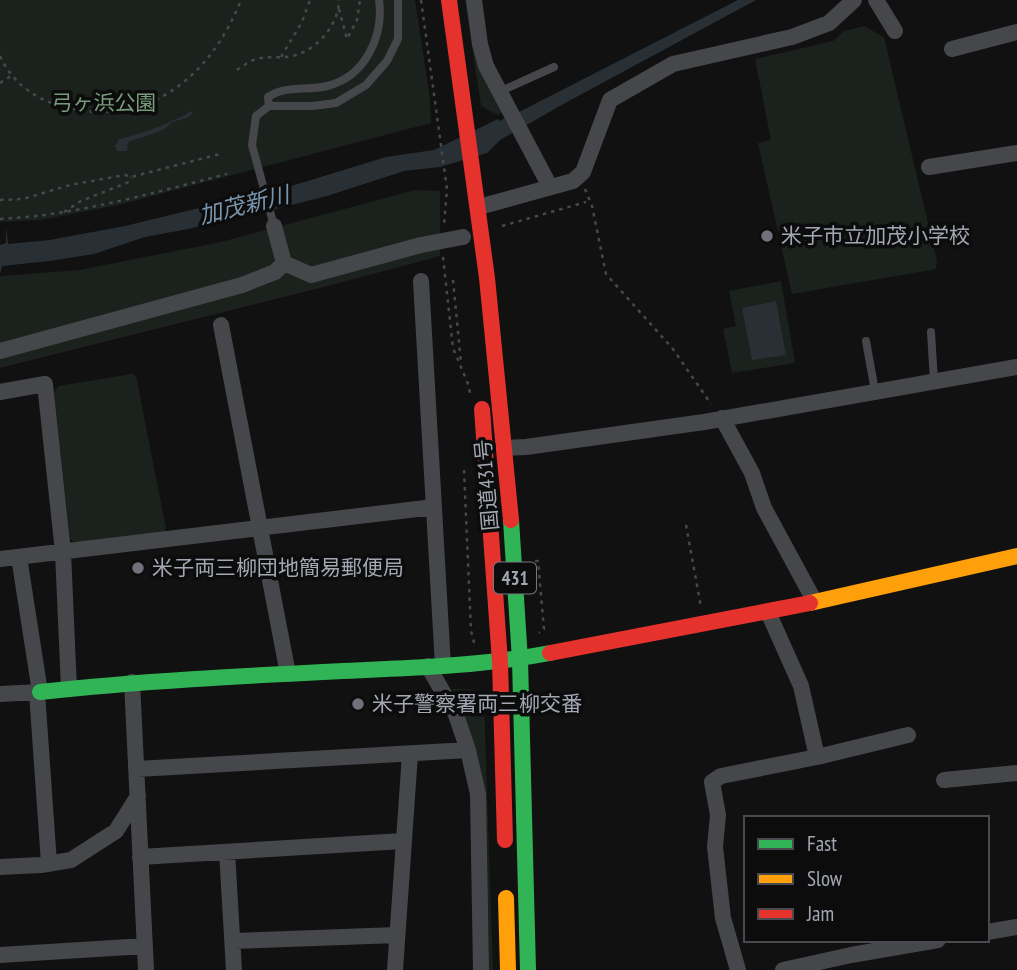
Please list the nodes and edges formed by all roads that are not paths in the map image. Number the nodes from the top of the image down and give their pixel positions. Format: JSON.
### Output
{"nodes":[{"id":1,"x":379,"y":0,"type":"edge"},
{"id":2,"x":398,"y":0,"type":"edge"},
{"id":3,"x":449,"y":0,"type":"edge"},
{"id":4,"x":474,"y":0,"type":"edge"},
{"id":5,"x":854,"y":0,"type":"edge"},
{"id":6,"x":876,"y":0,"type":"edge"},
{"id":7,"x":895,"y":31,"type":"dead end"},
{"id":8,"x":1017,"y":32,"type":"edge"},
{"id":9,"x":953,"y":49,"type":"dead end"},
{"id":10,"x":554,"y":66,"type":"dead end"},
{"id":11,"x":499,"y":93,"type":"junction"},
{"id":12,"x":269,"y":106,"type":"junction"},
{"id":13,"x":1017,"y":153,"type":"edge"},
{"id":14,"x":929,"y":167,"type":"dead end"},
{"id":15,"x":547,"y":187,"type":"junction"},
{"id":16,"x":479,"y":207,"type":"junction"},
{"id":17,"x":274,"y":226,"type":"joint"},
{"id":18,"x":463,"y":237,"type":"dead end"},
{"id":19,"x":284,"y":263,"type":"junction"},
{"id":20,"x":421,"y":281,"type":"dead end"},
{"id":21,"x":221,"y":325,"type":"dead end"},
{"id":22,"x":931,"y":332,"type":"dead end"},
{"id":23,"x":866,"y":341,"type":"dead end"},
{"id":24,"x":0,"y":351,"type":"edge"},
{"id":25,"x":1017,"y":367,"type":"edge"},
{"id":26,"x":934,"y":381,"type":"junction"},
{"id":27,"x":875,"y":391,"type":"junction"},
{"id":28,"x":0,"y":392,"type":"edge"},
{"id":29,"x":481,"y":396,"type":"dead end"},
{"id":30,"x":722,"y":418,"type":"junction"},
{"id":31,"x":505,"y":448,"type":"junction"},
{"id":32,"x":434,"y":507,"type":"junction"},
{"id":33,"x":261,"y":527,"type":"junction"},
{"id":34,"x":63,"y":552,"type":"junction"},
{"id":35,"x":1017,"y":556,"type":"edge"},
{"id":36,"x":19,"y":557,"type":"junction"},
{"id":37,"x":0,"y":559,"type":"edge"},
{"id":38,"x":815,"y":602,"type":"junction"},
{"id":39,"x":768,"y":612,"type":"junction"},
{"id":40,"x":520,"y":659,"type":"junction"},
{"id":41,"x":499,"y":662,"type":"junction"},
{"id":42,"x":435,"y":666,"type":"junction"},
{"id":43,"x":288,"y":674,"type":"junction"},
{"id":44,"x":132,"y":682,"type":"junction"},
{"id":45,"x":69,"y":689,"type":"junction"},
{"id":46,"x":38,"y":692,"type":"junction"},
{"id":47,"x":0,"y":694,"type":"edge"},
{"id":48,"x":908,"y":735,"type":"dead end"},
{"id":49,"x":468,"y":750,"type":"junction"},
{"id":50,"x":410,"y":754,"type":"junction"},
{"id":51,"x":817,"y":757,"type":"junction"},
{"id":52,"x":137,"y":769,"type":"junction"},
{"id":53,"x":1017,"y":773,"type":"edge"},
{"id":54,"x":944,"y":780,"type":"dead end"},
{"id":55,"x":138,"y":796,"type":"junction"},
{"id":56,"x":404,"y":841,"type":"junction"},
{"id":57,"x":227,"y":852,"type":"junction"},
{"id":58,"x":506,"y":854,"type":"dead end"},
{"id":59,"x":140,"y":857,"type":"junction"},
{"id":60,"x":49,"y":863,"type":"junction"},
{"id":61,"x":0,"y":867,"type":"edge"},
{"id":62,"x":506,"y":880,"type":"dead end"},
{"id":63,"x":1017,"y":927,"type":"edge"},
{"id":64,"x":989,"y":932,"type":"edge"},
{"id":65,"x":397,"y":936,"type":"junction"},
{"id":66,"x":233,"y":941,"type":"junction"},
{"id":67,"x":926,"y":942,"type":"edge"},
{"id":68,"x":145,"y":946,"type":"junction"},
{"id":69,"x":0,"y":955,"type":"edge"},
{"id":70,"x":146,"y":970,"type":"edge"},
{"id":71,"x":234,"y":970,"type":"edge"},
{"id":72,"x":395,"y":970,"type":"edge"},
{"id":73,"x":481,"y":970,"type":"edge"},
{"id":74,"x":508,"y":970,"type":"edge"},
{"id":75,"x":528,"y":970,"type":"edge"},
{"id":76,"x":738,"y":970,"type":"edge"},
{"id":77,"x":783,"y":970,"type":"edge"}],
"edges":[{"from":1,"to":12,"type":"lane"},
{"from":2,"to":12,"type":"lane"},
{"from":3,"to":16,"type":"main road","name":"国道431号","number":"431"},
{"from":4,"to":11,"type":"street"},
{"from":5,"to":15,"type":"street"},
{"from":6,"to":7,"type":"street"},
{"from":8,"to":9,"type":"street"},
{"from":10,"to":11,"type":"lane"},
{"from":11,"to":15,"type":"street"},
{"from":12,"to":17,"type":"lane"},
{"from":13,"to":14,"type":"street"},
{"from":15,"to":16,"type":"street"},
{"from":16,"to":31,"type":"main road","name":"国道431号","number":"431"},
{"from":17,"to":19,"type":"street"},
{"from":18,"to":19,"type":"street"},
{"from":19,"to":24,"type":"street"},
{"from":20,"to":32,"type":"street"},
{"from":21,"to":33,"type":"street"},
{"from":22,"to":26,"type":"lane"},
{"from":23,"to":27,"type":"lane"},
{"from":25,"to":26,"type":"street"},
{"from":26,"to":27,"type":"street"},
{"from":27,"to":30,"type":"street"},
{"from":28,"to":34,"type":"street"},
{"from":29,"to":41,"type":"main road","name":"国道431号","number":"431"},
{"from":30,"to":31,"type":"street"},
{"from":30,"to":38,"type":"street"},
{"from":31,"to":40,"type":"main road","name":"国道431号","number":"431"},
{"from":32,"to":33,"type":"street"},
{"from":32,"to":42,"type":"street"},
{"from":33,"to":34,"type":"street"},
{"from":33,"to":43,"type":"street"},
{"from":34,"to":36,"type":"street"},
{"from":34,"to":45,"type":"street"},
{"from":35,"to":38,"type":"main road"},
{"from":36,"to":37,"type":"street"},
{"from":36,"to":46,"type":"street"},
{"from":38,"to":39,"type":"main road"},
{"from":39,"to":40,"type":"main road"},
{"from":39,"to":51,"type":"street"},
{"from":40,"to":41,"type":"main road"},
{"from":40,"to":75,"type":"main road","name":"国道431号","number":"431"},
{"from":41,"to":42,"type":"main road"},
{"from":41,"to":58,"type":"main road","name":"国道431号","number":"431"},
{"from":42,"to":43,"type":"main road"},
{"from":42,"to":49,"type":"street"},
{"from":43,"to":44,"type":"main road"},
{"from":44,"to":45,"type":"main road"},
{"from":44,"to":52,"type":"street"},
{"from":45,"to":46,"type":"main road"},
{"from":46,"to":47,"type":"street"},
{"from":46,"to":60,"type":"street"},
{"from":48,"to":51,"type":"street"},
{"from":49,"to":50,"type":"street"},
{"from":49,"to":73,"type":"street"},
{"from":50,"to":52,"type":"street"},
{"from":50,"to":56,"type":"street"},
{"from":51,"to":76,"type":"street"},
{"from":52,"to":55,"type":"street"},
{"from":53,"to":54,"type":"street"},
{"from":55,"to":59,"type":"street"},
{"from":55,"to":60,"type":"street"},
{"from":56,"to":57,"type":"street"},
{"from":56,"to":65,"type":"street"},
{"from":57,"to":59,"type":"street"},
{"from":57,"to":66,"type":"street"},
{"from":59,"to":68,"type":"street"},
{"from":60,"to":61,"type":"street"},
{"from":62,"to":74,"type":"main road"},
{"from":63,"to":64,"type":"street"},
{"from":65,"to":66,"type":"street"},
{"from":65,"to":72,"type":"street"},
{"from":66,"to":71,"type":"street"},
{"from":67,"to":77,"type":"street"},
{"from":68,"to":69,"type":"street"},
{"from":68,"to":70,"type":"street"}]}
